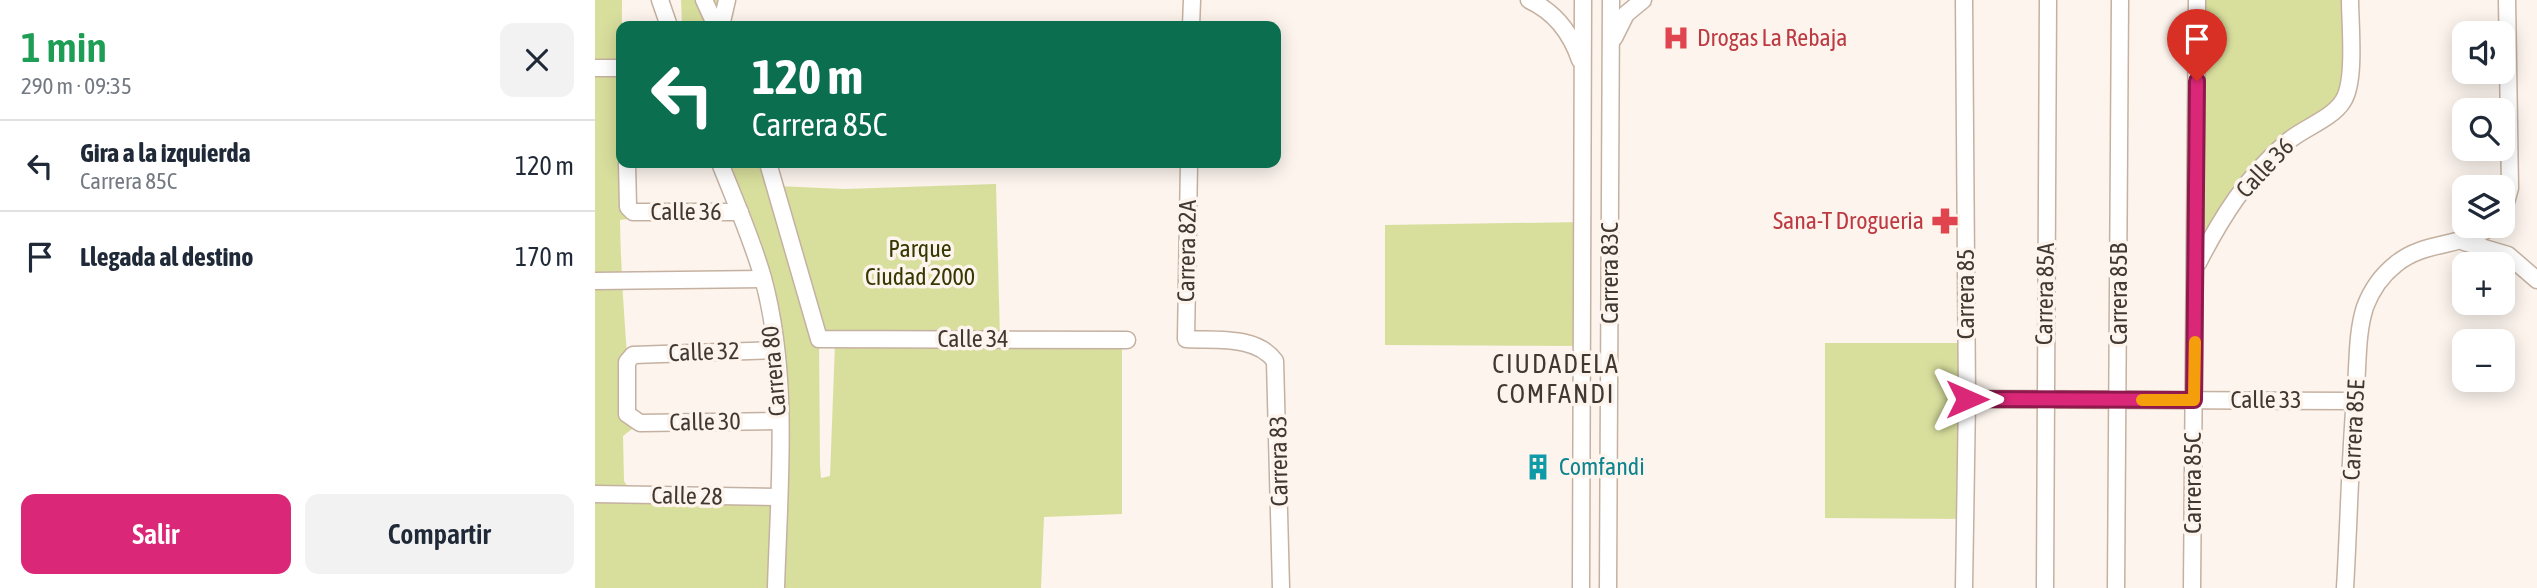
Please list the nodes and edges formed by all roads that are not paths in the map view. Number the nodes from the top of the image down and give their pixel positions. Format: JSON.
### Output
{"nodes":[{"id":1,"x":660,"y":0,"type":"edge"},
{"id":2,"x":704,"y":0,"type":"edge"},
{"id":3,"x":727,"y":0,"type":"edge"},
{"id":4,"x":1192,"y":0,"type":"edge"},
{"id":5,"x":1529,"y":0,"type":"edge"},
{"id":6,"x":1583,"y":0,"type":"edge"},
{"id":7,"x":1611,"y":0,"type":"edge"},
{"id":8,"x":1643,"y":0,"type":"edge"},
{"id":9,"x":1964,"y":0,"type":"edge"},
{"id":10,"x":2048,"y":0,"type":"edge"},
{"id":11,"x":2120,"y":0,"type":"edge"},
{"id":12,"x":2197,"y":0,"type":"edge"},
{"id":13,"x":2350,"y":0,"type":"edge"},
{"id":14,"x":2507,"y":0,"type":"edge"},
{"id":15,"x":667,"y":21,"type":"edge"},
{"id":16,"x":716,"y":21,"type":"edge"},
{"id":17,"x":721,"y":21,"type":"edge"},
{"id":18,"x":1191,"y":21,"type":"edge"},
{"id":19,"x":1611,"y":51,"type":"junction"},
{"id":20,"x":595,"y":68,"type":"edge"},
{"id":21,"x":616,"y":68,"type":"edge"},
{"id":22,"x":1584,"y":80,"type":"junction"},
{"id":23,"x":627,"y":168,"type":"edge"},
{"id":24,"x":722,"y":168,"type":"edge"},
{"id":25,"x":769,"y":168,"type":"edge"},
{"id":26,"x":1189,"y":168,"type":"edge"},
{"id":27,"x":2510,"y":175,"type":"edge"},
{"id":28,"x":740,"y":212,"type":"junction"},
{"id":29,"x":2470,"y":238,"type":"edge"},
{"id":30,"x":2463,"y":242,"type":"junction"},
{"id":31,"x":2197,"y":265,"type":"junction"},
{"id":32,"x":763,"y":279,"type":"junction"},
{"id":33,"x":2537,"y":280,"type":"edge"},
{"id":34,"x":595,"y":281,"type":"edge"},
{"id":35,"x":1583,"y":304,"type":"junction"},
{"id":36,"x":1610,"y":304,"type":"junction"},
{"id":37,"x":819,"y":339,"type":"joint"},
{"id":38,"x":1127,"y":340,"type":"dead end"},
{"id":39,"x":1254,"y":344,"type":"joint"},
{"id":40,"x":775,"y":349,"type":"junction"},
{"id":41,"x":1583,"y":367,"type":"junction"},
{"id":42,"x":1609,"y":369,"type":"junction"},
{"id":43,"x":1967,"y":399,"type":"junction"},
{"id":44,"x":2044,"y":399,"type":"junction"},
{"id":45,"x":2119,"y":400,"type":"junction"},
{"id":46,"x":2194,"y":400,"type":"junction"},
{"id":47,"x":2355,"y":401,"type":"junction"},
{"id":48,"x":632,"y":420,"type":"joint"},
{"id":49,"x":779,"y":421,"type":"junction"},
{"id":50,"x":595,"y":494,"type":"edge"},
{"id":51,"x":778,"y":497,"type":"junction"},
{"id":52,"x":776,"y":588,"type":"edge"},
{"id":53,"x":1281,"y":588,"type":"edge"},
{"id":54,"x":1581,"y":588,"type":"edge"},
{"id":55,"x":1608,"y":588,"type":"edge"},
{"id":56,"x":1963,"y":588,"type":"edge"},
{"id":57,"x":2045,"y":588,"type":"edge"},
{"id":58,"x":2116,"y":588,"type":"edge"},
{"id":59,"x":2192,"y":588,"type":"edge"},
{"id":60,"x":2345,"y":588,"type":"edge"}],
"edges":[{"from":1,"to":15,"type":"street"},
{"from":2,"to":16,"type":"street"},
{"from":3,"to":17,"type":"street"},
{"from":4,"to":18,"type":"street"},
{"from":5,"to":22,"type":"street"},
{"from":6,"to":22,"type":"street","name":"Carrera 83C"},
{"from":7,"to":19,"type":"street","name":"Carrera 83C"},
{"from":8,"to":19,"type":"street"},
{"from":9,"to":43,"type":"street","name":"Carrera 85"},
{"from":10,"to":44,"type":"street","name":"Carrera 85A"},
{"from":11,"to":45,"type":"street","name":"Carrera 85B"},
{"from":12,"to":31,"type":"street","name":"Carrera 85C"},
{"from":13,"to":31,"type":"street","name":"Calle 36"},
{"from":14,"to":27,"type":"street"},
{"from":19,"to":36,"type":"street","name":"Carrera 83C"},
{"from":20,"to":21,"type":"street"},
{"from":22,"to":35,"type":"street","name":"Carrera 83C"},
{"from":23,"to":28,"type":"street","name":"Calle 36"},
{"from":24,"to":28,"type":"street","name":"Carrera 80"},
{"from":25,"to":37,"type":"street","name":"Carrera 80"},
{"from":26,"to":39,"type":"street","name":"Carrera 82A"},
{"from":28,"to":32,"type":"street","name":"Carrera 80"},
{"from":29,"to":30,"type":"street"},
{"from":30,"to":33,"type":"street"},
{"from":30,"to":47,"type":"street","name":"Carrera 85E"},
{"from":31,"to":46,"type":"street","name":"Carrera 85C"},
{"from":32,"to":34,"type":"street"},
{"from":32,"to":40,"type":"street","name":"Carrera 80"},
{"from":35,"to":36,"type":"street"},
{"from":35,"to":41,"type":"street","name":"Carrera 83C"},
{"from":36,"to":42,"type":"street","name":"Carrera 83C"},
{"from":37,"to":38,"type":"street","name":"Calle 34"},
{"from":39,"to":53,"type":"street","name":"Carrera 83"},
{"from":40,"to":48,"type":"street","name":"Calle 32"},
{"from":40,"to":49,"type":"street","name":"Carrera 80"},
{"from":41,"to":42,"type":"street"},
{"from":41,"to":54,"type":"street","name":"Carrera 83C"},
{"from":42,"to":55,"type":"street","name":"Carrera 83C"},
{"from":43,"to":44,"type":"street","name":"Calle 33"},
{"from":43,"to":56,"type":"street","name":"Carrera 85"},
{"from":44,"to":45,"type":"street","name":"Calle 33"},
{"from":44,"to":57,"type":"street","name":"Carrera 85A"},
{"from":45,"to":46,"type":"street","name":"Calle 33"},
{"from":45,"to":58,"type":"street","name":"Carrera 85B"},
{"from":46,"to":47,"type":"street","name":"Calle 33"},
{"from":46,"to":59,"type":"street","name":"Carrera 85C"},
{"from":47,"to":60,"type":"street","name":"Carrera 85E"},
{"from":48,"to":49,"type":"street","name":"Calle 30"},
{"from":49,"to":51,"type":"street","name":"Carrera 80"},
{"from":50,"to":51,"type":"street","name":"Calle 28"},
{"from":51,"to":52,"type":"street","name":"Carrera 80"}]}
